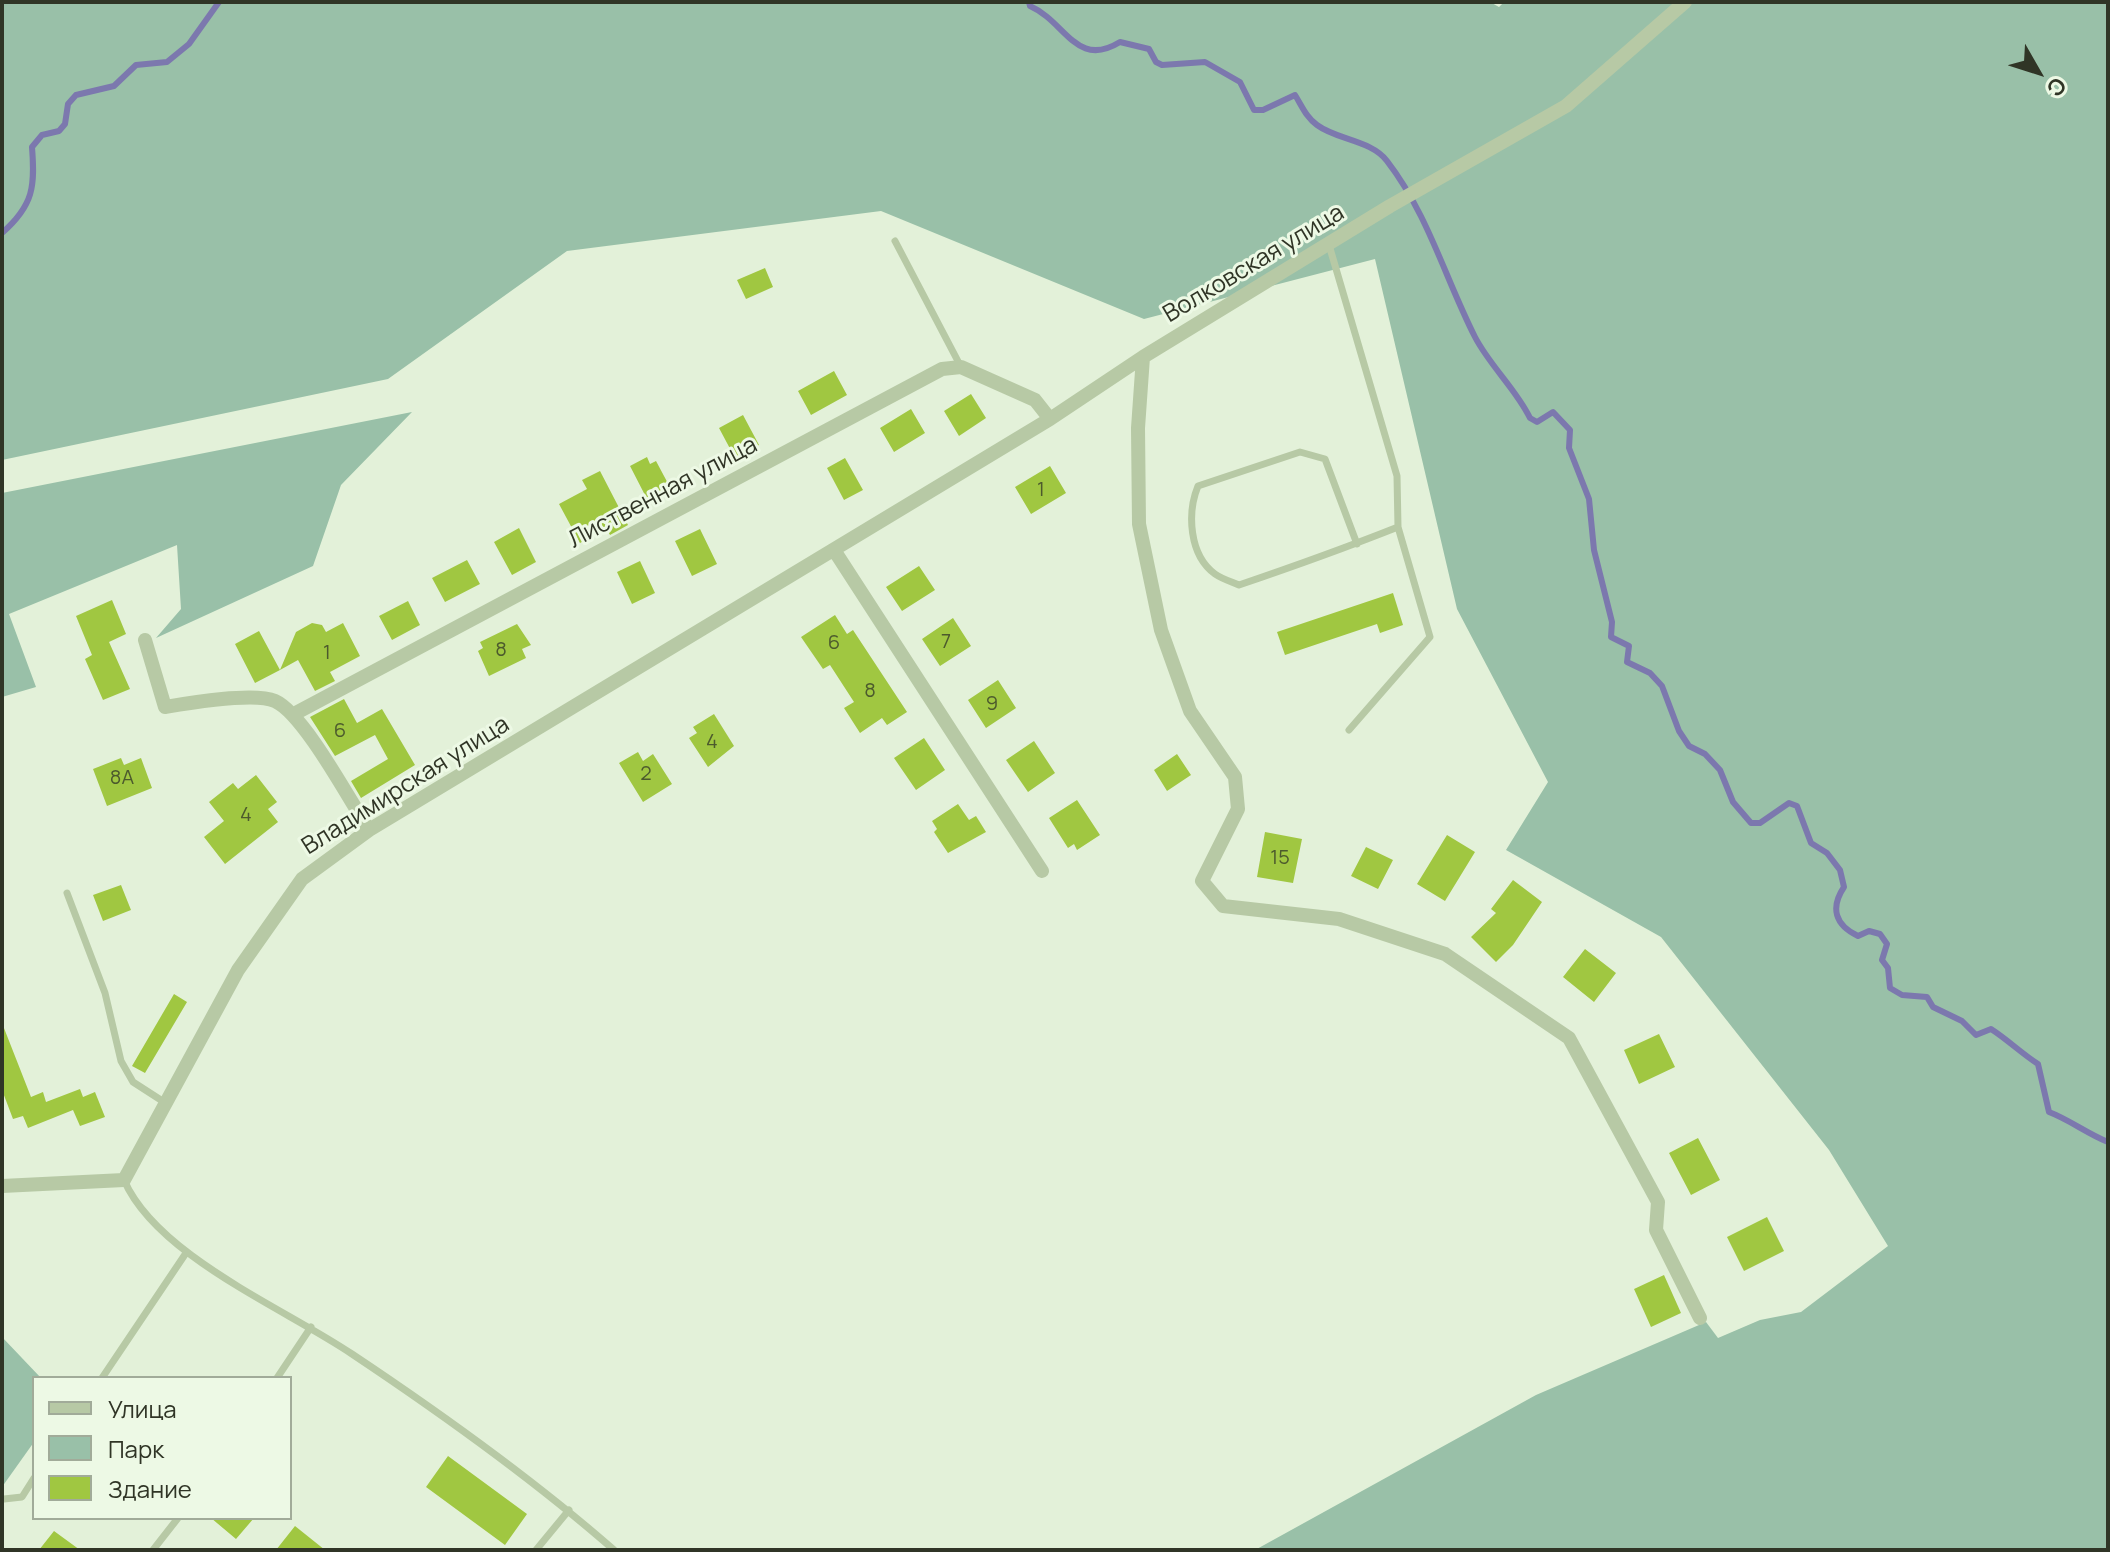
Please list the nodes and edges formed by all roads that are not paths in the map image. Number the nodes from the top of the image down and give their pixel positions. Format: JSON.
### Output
{"nodes":[{"id":1,"x":1685,"y":2,"type":"edge"},
{"id":2,"x":895,"y":241,"type":"dead end"},
{"id":3,"x":1329,"y":245,"type":"junction"},
{"id":4,"x":1143,"y":357,"type":"junction"},
{"id":5,"x":961,"y":367,"type":"junction"},
{"id":6,"x":1050,"y":419,"type":"junction"},
{"id":7,"x":1398,"y":527,"type":"junction"},
{"id":8,"x":1357,"y":544,"type":"junction"},
{"id":9,"x":834,"y":550,"type":"junction"},
{"id":10,"x":145,"y":640,"type":"dead end"},
{"id":11,"x":294,"y":714,"type":"junction"},
{"id":12,"x":1349,"y":730,"type":"dead end"},
{"id":13,"x":369,"y":830,"type":"junction"},
{"id":14,"x":1042,"y":871,"type":"dead end"},
{"id":15,"x":67,"y":893,"type":"dead end"},
{"id":16,"x":164,"y":1102,"type":"junction"},
{"id":17,"x":124,"y":1180,"type":"junction"},
{"id":18,"x":2,"y":1186,"type":"edge"},
{"id":19,"x":186,"y":1253,"type":"junction"},
{"id":20,"x":1700,"y":1318,"type":"dead end"},
{"id":21,"x":311,"y":1327,"type":"junction"},
{"id":22,"x":103,"y":1376,"type":"edge"},
{"id":23,"x":278,"y":1376,"type":"edge"},
{"id":24,"x":32,"y":1481,"type":"edge"},
{"id":25,"x":4,"y":1499,"type":"edge"},
{"id":26,"x":569,"y":1510,"type":"junction"},
{"id":27,"x":177,"y":1520,"type":"edge"},
{"id":28,"x":156,"y":1549,"type":"edge"},
{"id":29,"x":536,"y":1550,"type":"edge"},
{"id":30,"x":614,"y":1550,"type":"edge"}],
"edges":[{"from":1,"to":3,"type":"street","name":"Волковская улица"},
{"from":2,"to":5,"type":"lane"},
{"from":3,"to":4,"type":"street","name":"Волковская улица"},
{"from":3,"to":7,"type":"lane"},
{"from":4,"to":6,"type":"street","name":"Волковская улица"},
{"from":4,"to":20,"type":"street"},
{"from":5,"to":6,"type":"street"},
{"from":5,"to":11,"type":"street","name":"Лиственная улица"},
{"from":6,"to":9,"type":"street","name":"Волковская улица"},
{"from":7,"to":8,"type":"lane"},
{"from":7,"to":12,"type":"lane"},
{"from":8,"to":8,"type":"lane"},
{"from":9,"to":13,"type":"street","name":"Владимирская улица"},
{"from":9,"to":14,"type":"street"},
{"from":10,"to":11,"type":"street"},
{"from":11,"to":13,"type":"street"},
{"from":13,"to":16,"type":"street","name":"Владимирская улица"},
{"from":15,"to":16,"type":"lane"},
{"from":16,"to":17,"type":"street","name":"Владимирская улица"},
{"from":17,"to":18,"type":"street"},
{"from":17,"to":19,"type":"lane"},
{"from":19,"to":21,"type":"lane"},
{"from":19,"to":22,"type":"lane"},
{"from":21,"to":23,"type":"lane"},
{"from":21,"to":26,"type":"lane"},
{"from":24,"to":25,"type":"lane"},
{"from":26,"to":29,"type":"lane"},
{"from":26,"to":30,"type":"lane"},
{"from":27,"to":28,"type":"lane"}]}
